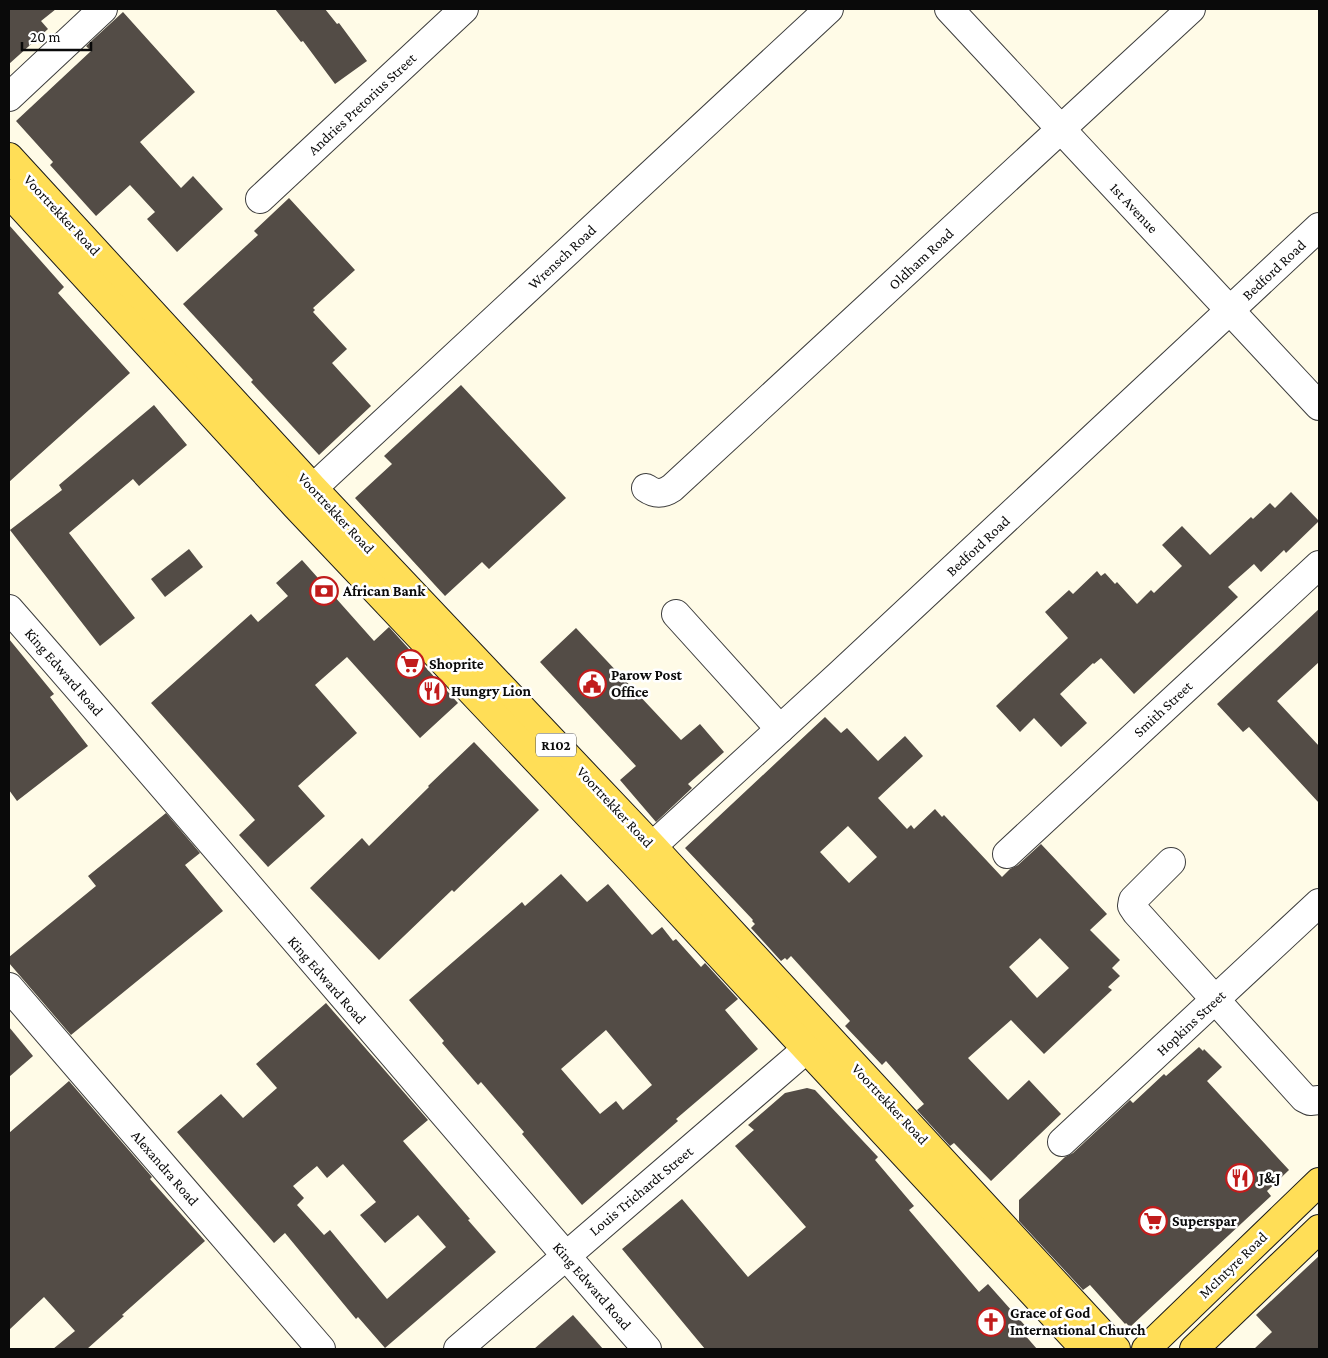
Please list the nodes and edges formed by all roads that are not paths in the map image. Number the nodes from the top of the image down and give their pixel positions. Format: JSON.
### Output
{"nodes":[{"id":1,"x":103,"y":9,"type":"edge"},
{"id":2,"x":464,"y":9,"type":"edge"},
{"id":3,"x":829,"y":9,"type":"edge"},
{"id":4,"x":949,"y":9,"type":"edge"},
{"id":5,"x":1191,"y":9,"type":"edge"},
{"id":6,"x":9,"y":97,"type":"edge"},
{"id":7,"x":1060,"y":130,"type":"junction"},
{"id":8,"x":9,"y":157,"type":"edge"},
{"id":9,"x":9,"y":193,"type":"edge"},
{"id":10,"x":260,"y":199,"type":"dead end"},
{"id":11,"x":1319,"y":228,"type":"edge"},
{"id":12,"x":1230,"y":310,"type":"junction"},
{"id":13,"x":1319,"y":406,"type":"edge"},
{"id":14,"x":646,"y":488,"type":"dead end"},
{"id":15,"x":304,"y":497,"type":"junction"},
{"id":16,"x":1319,"y":565,"type":"edge"},
{"id":17,"x":9,"y":609,"type":"edge"},
{"id":18,"x":676,"y":614,"type":"dead end"},
{"id":19,"x":780,"y":729,"type":"junction"},
{"id":20,"x":1007,"y":854,"type":"dead end"},
{"id":21,"x":643,"y":855,"type":"junction"},
{"id":22,"x":1170,"y":862,"type":"dead end"},
{"id":23,"x":1319,"y":903,"type":"edge"},
{"id":24,"x":9,"y":987,"type":"edge"},
{"id":25,"x":1215,"y":1000,"type":"junction"},
{"id":26,"x":816,"y":1041,"type":"junction"},
{"id":27,"x":1319,"y":1100,"type":"edge"},
{"id":28,"x":1062,"y":1142,"type":"dead end"},
{"id":29,"x":1319,"y":1182,"type":"edge"},
{"id":30,"x":1319,"y":1229,"type":"edge"},
{"id":31,"x":565,"y":1256,"type":"junction"},
{"id":32,"x":321,"y":1349,"type":"edge"},
{"id":33,"x":458,"y":1349,"type":"edge"},
{"id":34,"x":647,"y":1349,"type":"edge"},
{"id":35,"x":1085,"y":1349,"type":"edge"},
{"id":36,"x":1116,"y":1349,"type":"edge"},
{"id":37,"x":1146,"y":1349,"type":"edge"},
{"id":38,"x":1194,"y":1349,"type":"edge"}],
"edges":[{"from":1,"to":6,"type":"street"},
{"from":2,"to":10,"type":"street","name":"Andries Pretorius Street"},
{"from":3,"to":15,"type":"street","name":"Wrensch Road"},
{"from":4,"to":7,"type":"street","name":"1st Avenue"},
{"from":5,"to":7,"type":"street","name":"Oldham Road"},
{"from":7,"to":12,"type":"street","name":"1st Avenue"},
{"from":7,"to":14,"type":"street","name":"Oldham Road"},
{"from":8,"to":15,"type":"main road","name":"Voortrekker Road","number":"R102"},
{"from":9,"to":15,"type":"main road","name":"Voortrekker Road","number":"R102"},
{"from":11,"to":12,"type":"street","name":"Bedford Road"},
{"from":12,"to":13,"type":"street","name":"1st Avenue"},
{"from":12,"to":19,"type":"street","name":"Bedford Road"},
{"from":15,"to":21,"type":"main road","name":"Voortrekker Road","number":"R102"},
{"from":16,"to":20,"type":"street","name":"Smith Street"},
{"from":17,"to":31,"type":"street","name":"King Edward Road"},
{"from":18,"to":19,"type":"street"},
{"from":19,"to":21,"type":"street","name":"Bedford Road"},
{"from":21,"to":26,"type":"main road","name":"Voortrekker Road","number":"R102"},
{"from":22,"to":25,"type":"street"},
{"from":23,"to":25,"type":"street","name":"Hopkins Street"},
{"from":24,"to":32,"type":"street","name":"Alexandra Road"},
{"from":25,"to":27,"type":"street"},
{"from":25,"to":28,"type":"street","name":"Hopkins Street"},
{"from":26,"to":31,"type":"street","name":"Louis Trichardt Street"},
{"from":26,"to":35,"type":"main road","name":"Voortrekker Road","number":"R102"},
{"from":26,"to":36,"type":"main road","name":"Voortrekker Road","number":"R102"},
{"from":29,"to":37,"type":"main road","name":"McIntyre Road"},
{"from":30,"to":38,"type":"main road"},
{"from":31,"to":33,"type":"street","name":"Louis Trichardt Street"},
{"from":31,"to":34,"type":"street","name":"King Edward Road"}]}
